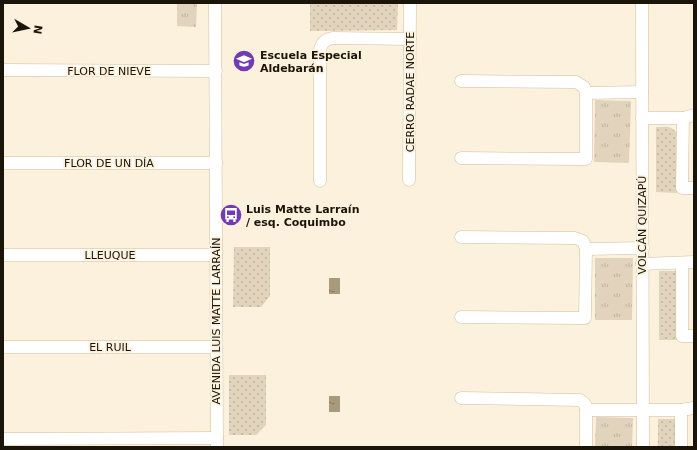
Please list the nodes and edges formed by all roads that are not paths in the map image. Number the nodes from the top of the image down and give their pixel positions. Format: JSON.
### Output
{"nodes":[{"id":1,"x":216,"y":3,"type":"edge"},
{"id":2,"x":410,"y":3,"type":"edge"},
{"id":3,"x":642,"y":3,"type":"edge"},
{"id":4,"x":410,"y":38,"type":"junction"},
{"id":5,"x":3,"y":70,"type":"edge"},
{"id":6,"x":216,"y":72,"type":"junction"},
{"id":7,"x":461,"y":81,"type":"dead end"},
{"id":8,"x":642,"y":92,"type":"junction"},
{"id":9,"x":586,"y":93,"type":"junction"},
{"id":10,"x":688,"y":116,"type":"edge"},
{"id":11,"x":642,"y":118,"type":"junction"},
{"id":12,"x":461,"y":158,"type":"dead end"},
{"id":13,"x":3,"y":163,"type":"edge"},
{"id":14,"x":216,"y":163,"type":"junction"},
{"id":15,"x":409,"y":180,"type":"dead end"},
{"id":16,"x":320,"y":181,"type":"dead end"},
{"id":17,"x":688,"y":188,"type":"edge"},
{"id":18,"x":461,"y":237,"type":"dead end"},
{"id":19,"x":586,"y":248,"type":"junction"},
{"id":20,"x":643,"y":248,"type":"junction"},
{"id":21,"x":216,"y":255,"type":"junction"},
{"id":22,"x":3,"y":256,"type":"edge"},
{"id":23,"x":694,"y":262,"type":"edge"},
{"id":24,"x":682,"y":263,"type":"junction"},
{"id":25,"x":642,"y":264,"type":"junction"},
{"id":26,"x":461,"y":317,"type":"dead end"},
{"id":27,"x":688,"y":336,"type":"edge"},
{"id":28,"x":3,"y":347,"type":"edge"},
{"id":29,"x":216,"y":347,"type":"junction"},
{"id":30,"x":461,"y":398,"type":"dead end"},
{"id":31,"x":694,"y":408,"type":"edge"},
{"id":32,"x":586,"y":410,"type":"junction"},
{"id":33,"x":643,"y":410,"type":"junction"},
{"id":34,"x":682,"y":410,"type":"junction"},
{"id":35,"x":3,"y":438,"type":"edge"},
{"id":36,"x":217,"y":443,"type":"edge"},
{"id":37,"x":586,"y":447,"type":"edge"},
{"id":38,"x":643,"y":447,"type":"edge"},
{"id":39,"x":681,"y":447,"type":"edge"}],
"edges":[{"from":1,"to":6,"type":"street","name":"AVENIDA LUIS MATTE LARRAÍN"},
{"from":2,"to":4,"type":"street","name":"CERRO RADAE NORTE"},
{"from":3,"to":8,"type":"street","name":"VOLCÁN QUIZAPÚ"},
{"from":4,"to":15,"type":"street","name":"CERRO RADAE NORTE"},
{"from":4,"to":16,"type":"street"},
{"from":5,"to":6,"type":"street","name":"FLOR DE NIEVE"},
{"from":6,"to":14,"type":"street","name":"AVENIDA LUIS MATTE LARRAÍN"},
{"from":7,"to":9,"type":"street"},
{"from":8,"to":9,"type":"street"},
{"from":8,"to":11,"type":"street","name":"VOLCÁN QUIZAPÚ"},
{"from":9,"to":12,"type":"street"},
{"from":10,"to":11,"type":"street"},
{"from":10,"to":17,"type":"street"},
{"from":11,"to":20,"type":"street","name":"VOLCÁN QUIZAPÚ"},
{"from":13,"to":14,"type":"street","name":"FLOR DE UN DÍA"},
{"from":14,"to":21,"type":"street","name":"AVENIDA LUIS MATTE LARRAÍN"},
{"from":18,"to":19,"type":"street"},
{"from":19,"to":20,"type":"street"},
{"from":19,"to":26,"type":"street"},
{"from":20,"to":25,"type":"street","name":"VOLCÁN QUIZAPÚ"},
{"from":21,"to":22,"type":"street","name":"LLEUQUE"},
{"from":21,"to":29,"type":"street","name":"AVENIDA LUIS MATTE LARRAÍN"},
{"from":23,"to":24,"type":"street"},
{"from":24,"to":25,"type":"street"},
{"from":24,"to":27,"type":"street"},
{"from":25,"to":33,"type":"street","name":"VOLCÁN QUIZAPÚ"},
{"from":28,"to":29,"type":"street","name":"EL RUIL"},
{"from":29,"to":36,"type":"street","name":"AVENIDA LUIS MATTE LARRAÍN"},
{"from":30,"to":32,"type":"street"},
{"from":31,"to":34,"type":"street"},
{"from":32,"to":33,"type":"street"},
{"from":32,"to":37,"type":"street"},
{"from":33,"to":34,"type":"street"},
{"from":33,"to":38,"type":"street","name":"VOLCÁN QUIZAPÚ"},
{"from":34,"to":39,"type":"street"},
{"from":35,"to":36,"type":"street"}]}
